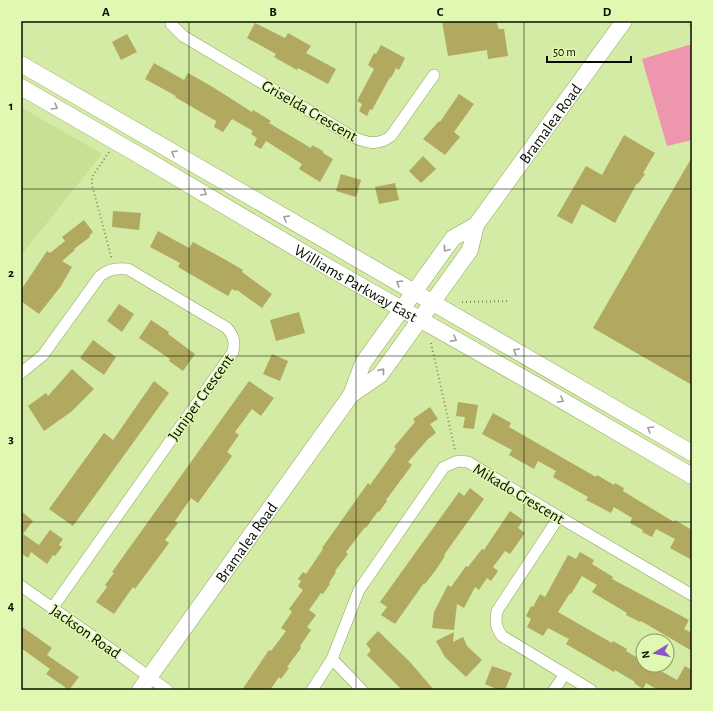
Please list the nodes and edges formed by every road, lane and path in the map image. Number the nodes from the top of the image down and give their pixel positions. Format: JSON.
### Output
{"nodes":[{"id":1,"x":171,"y":21,"type":"edge"},
{"id":2,"x":624,"y":21,"type":"edge"},
{"id":3,"x":688,"y":21,"type":"edge"},
{"id":4,"x":692,"y":27,"type":"edge"},
{"id":5,"x":21,"y":64,"type":"edge"},
{"id":6,"x":434,"y":75,"type":"dead end"},
{"id":7,"x":21,"y":87,"type":"edge"},
{"id":8,"x":115,"y":142,"type":"junction"},
{"id":9,"x":476,"y":225,"type":"junction"},
{"id":10,"x":114,"y":269,"type":"junction"},
{"id":11,"x":414,"y":292,"type":"junction"},
{"id":12,"x":510,"y":301,"type":"dead end"},
{"id":13,"x":462,"y":302,"type":"dead end"},
{"id":14,"x":432,"y":303,"type":"junction"},
{"id":15,"x":402,"y":309,"type":"junction"},
{"id":16,"x":420,"y":320,"type":"junction"},
{"id":17,"x":431,"y":343,"type":"dead end"},
{"id":18,"x":21,"y":373,"type":"edge"},
{"id":19,"x":351,"y":395,"type":"junction"},
{"id":20,"x":692,"y":452,"type":"edge"},
{"id":21,"x":458,"y":461,"type":"junction"},
{"id":22,"x":692,"y":476,"type":"edge"},
{"id":23,"x":558,"y":517,"type":"junction"},
{"id":24,"x":21,"y":586,"type":"edge"},
{"id":25,"x":692,"y":595,"type":"edge"},
{"id":26,"x":53,"y":607,"type":"junction"},
{"id":27,"x":332,"y":659,"type":"junction"},
{"id":28,"x":564,"y":674,"type":"junction"},
{"id":29,"x":150,"y":676,"type":"junction"},
{"id":30,"x":140,"y":690,"type":"edge"},
{"id":31,"x":167,"y":690,"type":"edge"},
{"id":32,"x":312,"y":690,"type":"edge"},
{"id":33,"x":362,"y":690,"type":"edge"},
{"id":34,"x":554,"y":690,"type":"edge"},
{"id":35,"x":591,"y":690,"type":"edge"}],
"edges":[{"from":1,"to":6,"type":"street","name":"Griselda Crescent"},
{"from":2,"to":9,"type":"main road","name":"Bramalea Road"},
{"from":3,"to":4,"type":"path"},
{"from":11,"to":5,"type":"main road","name":"Williams Parkway East","one_way":true},
{"from":7,"to":8,"type":"main road","name":"Williams Parkway East","one_way":true},
{"from":8,"to":10,"type":"path"},
{"from":8,"to":15,"type":"main road","name":"Williams Parkway East","one_way":true},
{"from":9,"to":11,"type":"main road","name":"Bramalea Road","one_way":true},
{"from":9,"to":14,"type":"main road","name":"Bramalea Road"},
{"from":10,"to":18,"type":"street"},
{"from":10,"to":26,"type":"street","name":"Juniper Crescent"},
{"from":11,"to":14,"type":"main road","name":"Williams Parkway East"},
{"from":11,"to":15,"type":"main road","name":"Bramalea Road"},
{"from":12,"to":13,"type":"path"},
{"from":14,"to":16,"type":"main road","name":"Bramalea Road"},
{"from":20,"to":14,"type":"main road","name":"Williams Parkway East","one_way":true},
{"from":15,"to":16,"type":"main road","name":"Williams Parkway East"},
{"from":15,"to":19,"type":"main road","name":"Bramalea Road"},
{"from":19,"to":16,"type":"main road","name":"Bramalea Road","one_way":true},
{"from":16,"to":22,"type":"main road","name":"Williams Parkway East","one_way":true},
{"from":17,"to":21,"type":"path"},
{"from":19,"to":29,"type":"main road","name":"Bramalea Road"},
{"from":21,"to":23,"type":"street","name":"Mikado Crescent"},
{"from":21,"to":27,"type":"street","name":"Mikado Crescent"},
{"from":23,"to":25,"type":"street","name":"Mikado Crescent"},
{"from":23,"to":28,"type":"street"},
{"from":24,"to":26,"type":"street","name":"Jackson Road"},
{"from":26,"to":29,"type":"street","name":"Jackson Road"},
{"from":27,"to":32,"type":"street","name":"Mikado Crescent"},
{"from":27,"to":33,"type":"street"},
{"from":28,"to":34,"type":"street"},
{"from":28,"to":35,"type":"street"},
{"from":29,"to":30,"type":"main road","name":"Bramalea Road"},
{"from":29,"to":31,"type":"street","name":"Jackson Road"}]}
